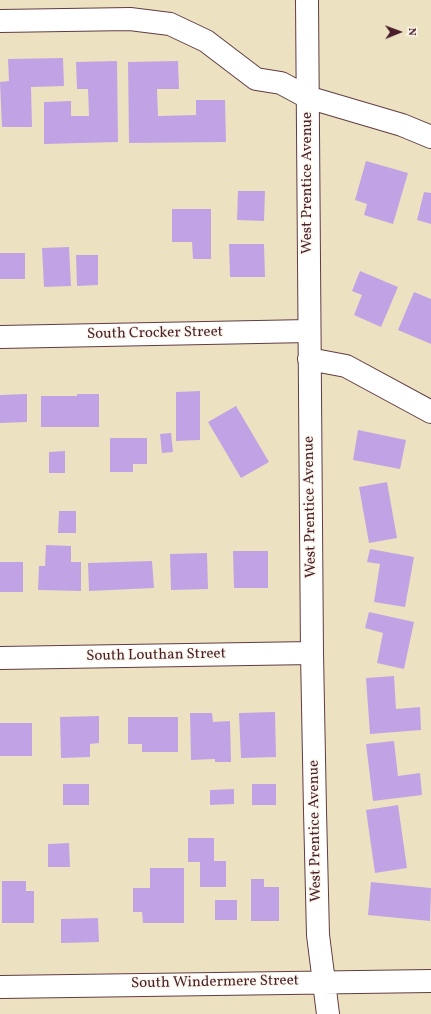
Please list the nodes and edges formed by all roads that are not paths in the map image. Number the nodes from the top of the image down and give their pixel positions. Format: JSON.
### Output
{"nodes":[{"id":1,"x":307,"y":0,"type":"edge"},
{"id":2,"x":0,"y":21,"type":"edge"},
{"id":3,"x":307,"y":97,"type":"junction"},
{"id":4,"x":431,"y":137,"type":"edge"},
{"id":5,"x":309,"y":331,"type":"junction"},
{"id":6,"x":0,"y":337,"type":"edge"},
{"id":7,"x":309,"y":359,"type":"junction"},
{"id":8,"x":431,"y":412,"type":"edge"},
{"id":9,"x":312,"y":653,"type":"junction"},
{"id":10,"x":0,"y":658,"type":"edge"},
{"id":11,"x":324,"y":981,"type":"junction"},
{"id":12,"x":431,"y":981,"type":"edge"},
{"id":13,"x":0,"y":987,"type":"edge"},
{"id":14,"x":328,"y":1014,"type":"edge"}],
"edges":[{"from":1,"to":3,"type":"street","name":"West Prentice Avenue"},
{"from":2,"to":3,"type":"street"},
{"from":3,"to":4,"type":"street"},
{"from":3,"to":5,"type":"street","name":"West Prentice Avenue"},
{"from":5,"to":6,"type":"street","name":"South Crocker Street"},
{"from":5,"to":7,"type":"street","name":"West Prentice Avenue"},
{"from":7,"to":8,"type":"street"},
{"from":7,"to":9,"type":"street","name":"West Prentice Avenue"},
{"from":9,"to":10,"type":"street","name":"South Louthan Street"},
{"from":9,"to":11,"type":"street","name":"West Prentice Avenue"},
{"from":11,"to":12,"type":"street","name":"South Windermere Street"},
{"from":11,"to":13,"type":"street","name":"South Windermere Street"},
{"from":11,"to":14,"type":"street","name":"West Prentice Avenue"}]}
